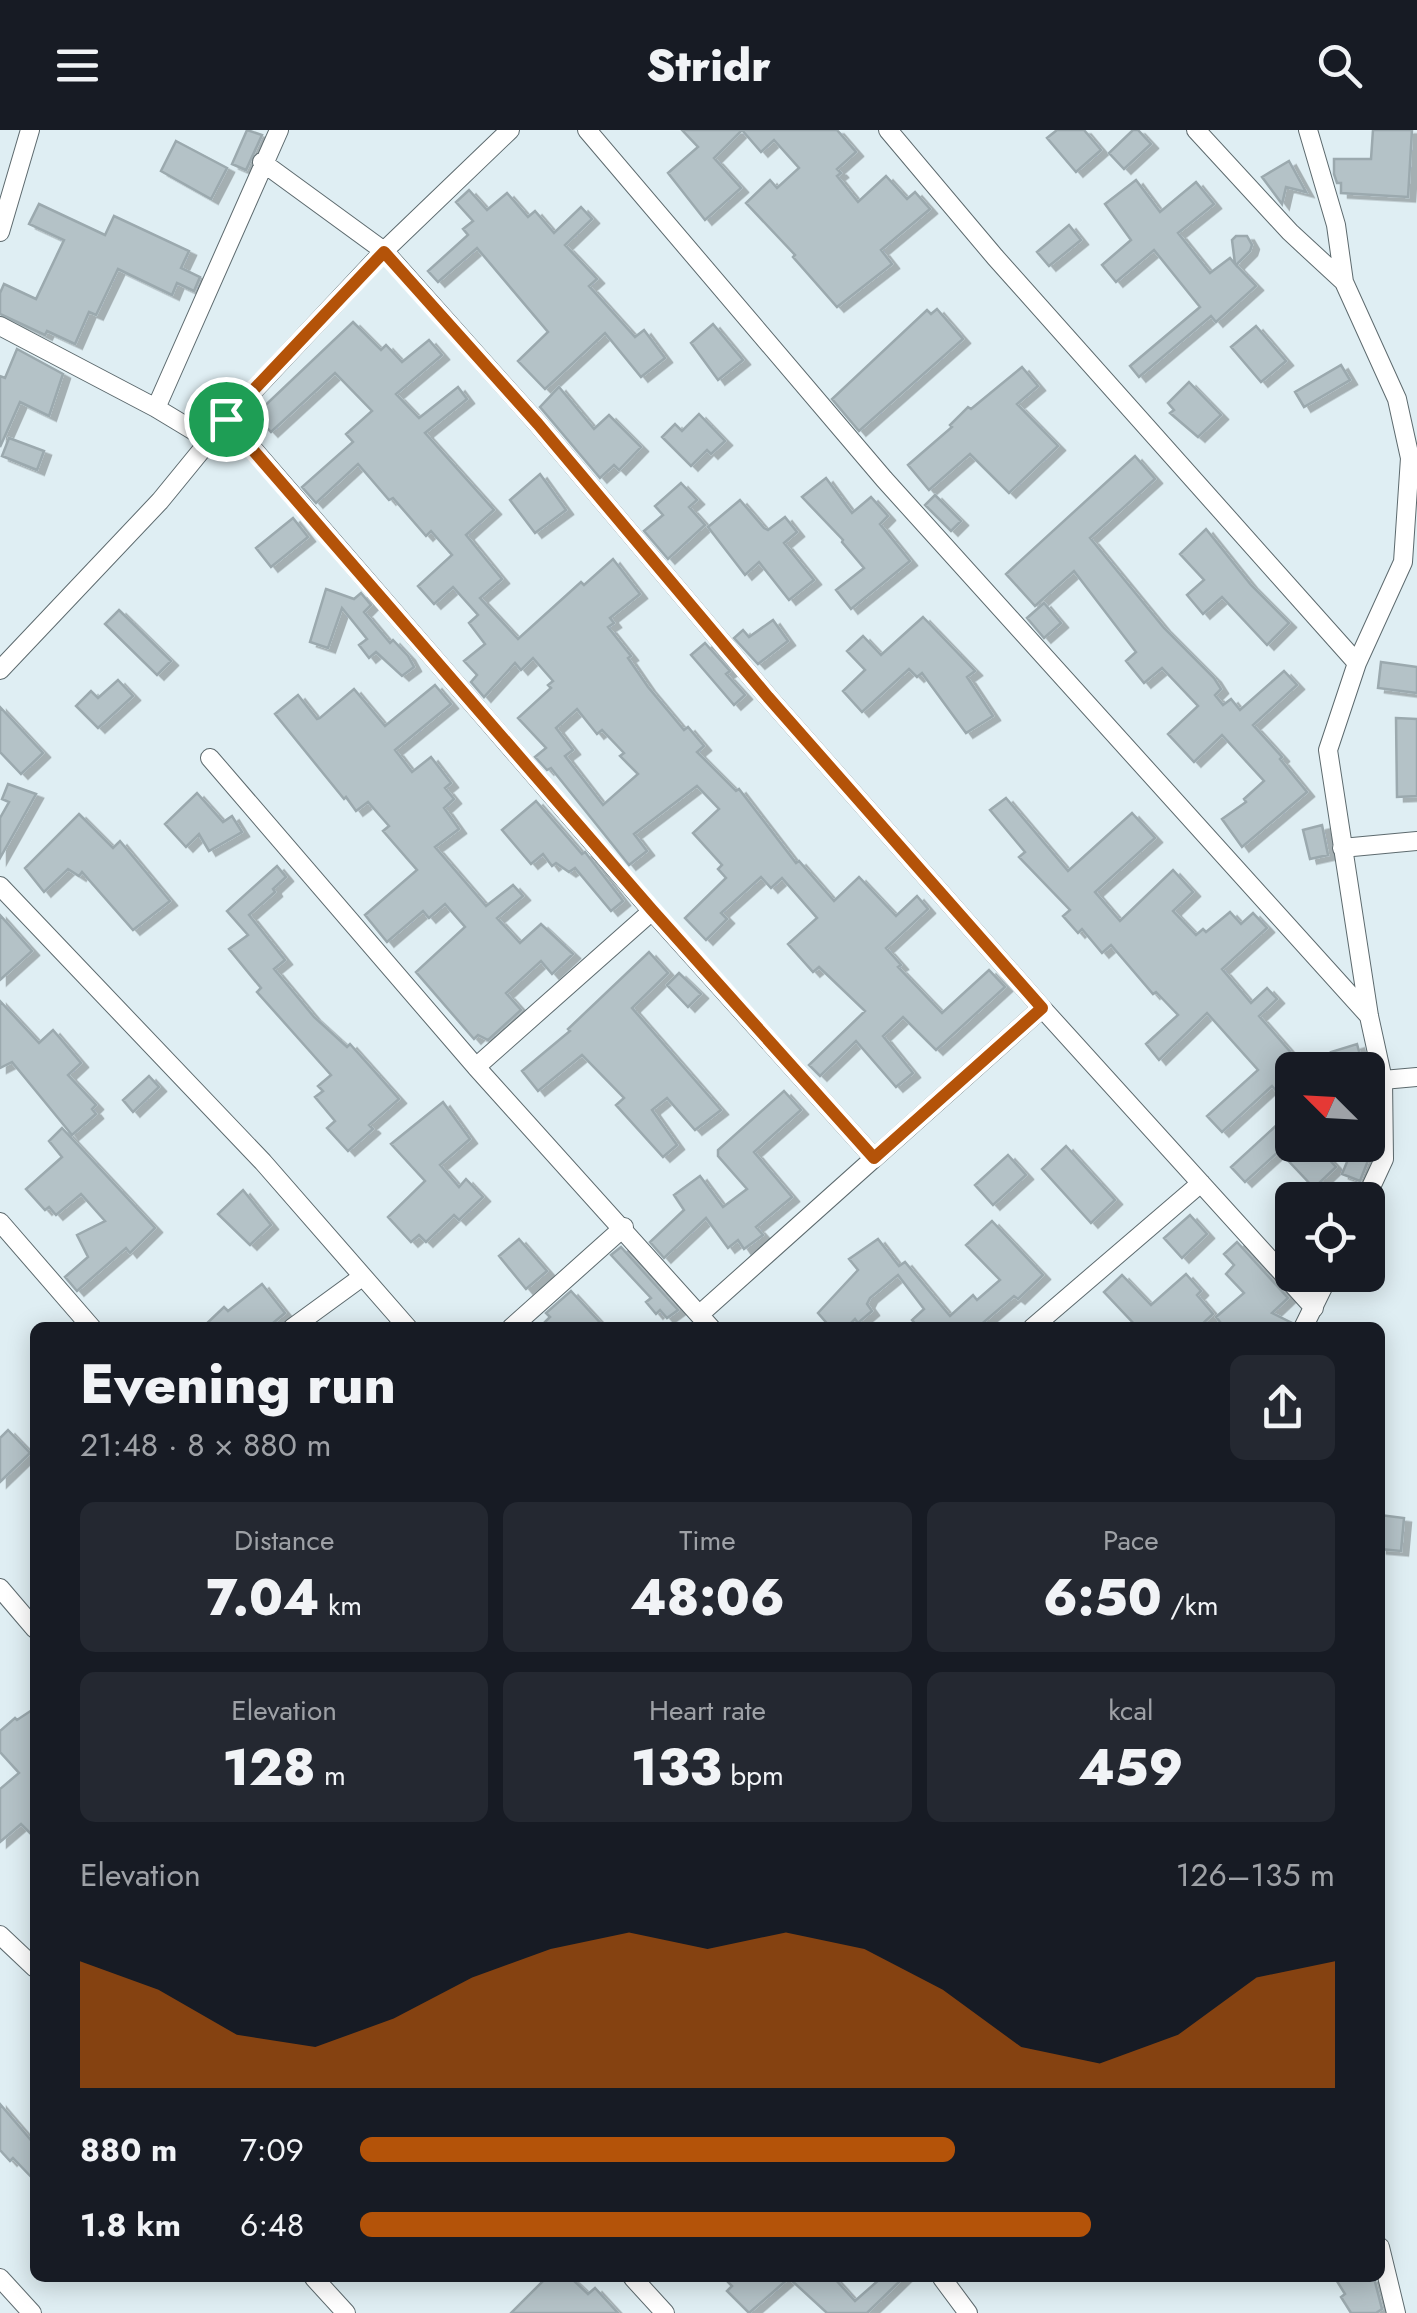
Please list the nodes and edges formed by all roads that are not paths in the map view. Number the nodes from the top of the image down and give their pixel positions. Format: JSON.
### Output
{"nodes":[{"id":1,"x":30,"y":130,"type":"edge"},
{"id":2,"x":279,"y":130,"type":"edge"},
{"id":3,"x":510,"y":130,"type":"edge"},
{"id":4,"x":588,"y":130,"type":"edge"},
{"id":5,"x":888,"y":130,"type":"edge"},
{"id":6,"x":1196,"y":130,"type":"edge"},
{"id":7,"x":1308,"y":130,"type":"edge"},
{"id":8,"x":262,"y":162,"type":"junction"},
{"id":9,"x":0,"y":232,"type":"edge"},
{"id":10,"x":384,"y":252,"type":"junction"},
{"id":11,"x":1344,"y":282,"type":"junction"},
{"id":12,"x":0,"y":326,"type":"edge"},
{"id":13,"x":156,"y":408,"type":"junction"},
{"id":14,"x":226,"y":419,"type":"junction"},
{"id":15,"x":209,"y":440,"type":"junction"},
{"id":16,"x":1410,"y":562,"type":"edge"},
{"id":17,"x":1357,"y":663,"type":"junction"},
{"id":18,"x":0,"y":670,"type":"edge"},
{"id":19,"x":210,"y":758,"type":"dead end"},
{"id":20,"x":1417,"y":841,"type":"edge"},
{"id":21,"x":1342,"y":848,"type":"junction"},
{"id":22,"x":0,"y":886,"type":"edge"},
{"id":23,"x":652,"y":910,"type":"junction"},
{"id":24,"x":1042,"y":1008,"type":"junction"},
{"id":25,"x":1369,"y":1016,"type":"junction"},
{"id":26,"x":1377,"y":1052,"type":"edge"},
{"id":27,"x":476,"y":1067,"type":"junction"},
{"id":28,"x":1417,"y":1077,"type":"edge"},
{"id":29,"x":1385,"y":1080,"type":"edge"},
{"id":30,"x":874,"y":1158,"type":"junction"},
{"id":31,"x":1201,"y":1183,"type":"junction"},
{"id":32,"x":0,"y":1222,"type":"edge"},
{"id":33,"x":624,"y":1227,"type":"junction"},
{"id":34,"x":362,"y":1277,"type":"junction"},
{"id":35,"x":1321,"y":1292,"type":"edge"},
{"id":36,"x":1314,"y":1308,"type":"junction"},
{"id":37,"x":706,"y":1321,"type":"edge"},
{"id":38,"x":87,"y":1322,"type":"edge"},
{"id":39,"x":300,"y":1322,"type":"edge"},
{"id":40,"x":403,"y":1322,"type":"edge"},
{"id":41,"x":518,"y":1322,"type":"edge"},
{"id":42,"x":1039,"y":1322,"type":"edge"},
{"id":43,"x":1306,"y":1322,"type":"edge"},
{"id":44,"x":0,"y":1588,"type":"edge"},
{"id":45,"x":30,"y":1623,"type":"edge"},
{"id":46,"x":0,"y":1935,"type":"edge"},
{"id":47,"x":30,"y":1963,"type":"edge"},
{"id":48,"x":1385,"y":2268,"type":"edge"},
{"id":49,"x":0,"y":2278,"type":"edge"},
{"id":50,"x":318,"y":2282,"type":"edge"},
{"id":51,"x":637,"y":2282,"type":"edge"},
{"id":52,"x":945,"y":2282,"type":"edge"},
{"id":53,"x":32,"y":2313,"type":"edge"},
{"id":54,"x":346,"y":2313,"type":"edge"},
{"id":55,"x":665,"y":2313,"type":"edge"},
{"id":56,"x":968,"y":2313,"type":"edge"},
{"id":57,"x":1396,"y":2313,"type":"edge"}],
"edges":[{"from":1,"to":9,"type":"street"},
{"from":2,"to":8,"type":"street"},
{"from":3,"to":10,"type":"street"},
{"from":4,"to":25,"type":"street"},
{"from":5,"to":17,"type":"street"},
{"from":6,"to":11,"type":"street"},
{"from":7,"to":11,"type":"street"},
{"from":8,"to":10,"type":"street"},
{"from":8,"to":13,"type":"street"},
{"from":10,"to":14,"type":"street"},
{"from":10,"to":24,"type":"street"},
{"from":11,"to":16,"type":"street"},
{"from":12,"to":13,"type":"street"},
{"from":13,"to":15,"type":"street"},
{"from":14,"to":15,"type":"street"},
{"from":14,"to":23,"type":"street"},
{"from":15,"to":18,"type":"street"},
{"from":16,"to":17,"type":"street"},
{"from":17,"to":21,"type":"street"},
{"from":19,"to":27,"type":"street"},
{"from":20,"to":21,"type":"street"},
{"from":21,"to":25,"type":"street"},
{"from":22,"to":34,"type":"street"},
{"from":23,"to":27,"type":"street"},
{"from":23,"to":30,"type":"street"},
{"from":24,"to":30,"type":"street"},
{"from":24,"to":31,"type":"street"},
{"from":25,"to":26,"type":"street"},
{"from":27,"to":33,"type":"street"},
{"from":28,"to":29,"type":"street"},
{"from":30,"to":37,"type":"street"},
{"from":31,"to":36,"type":"street"},
{"from":31,"to":42,"type":"street"},
{"from":32,"to":38,"type":"street"},
{"from":33,"to":37,"type":"street"},
{"from":33,"to":41,"type":"street"},
{"from":34,"to":39,"type":"street"},
{"from":34,"to":40,"type":"street"},
{"from":35,"to":36,"type":"street"},
{"from":36,"to":43,"type":"street"},
{"from":44,"to":45,"type":"street"},
{"from":46,"to":47,"type":"street"},
{"from":48,"to":57,"type":"street"},
{"from":49,"to":53,"type":"street"},
{"from":50,"to":54,"type":"street"},
{"from":51,"to":55,"type":"street"},
{"from":52,"to":56,"type":"street"}]}
